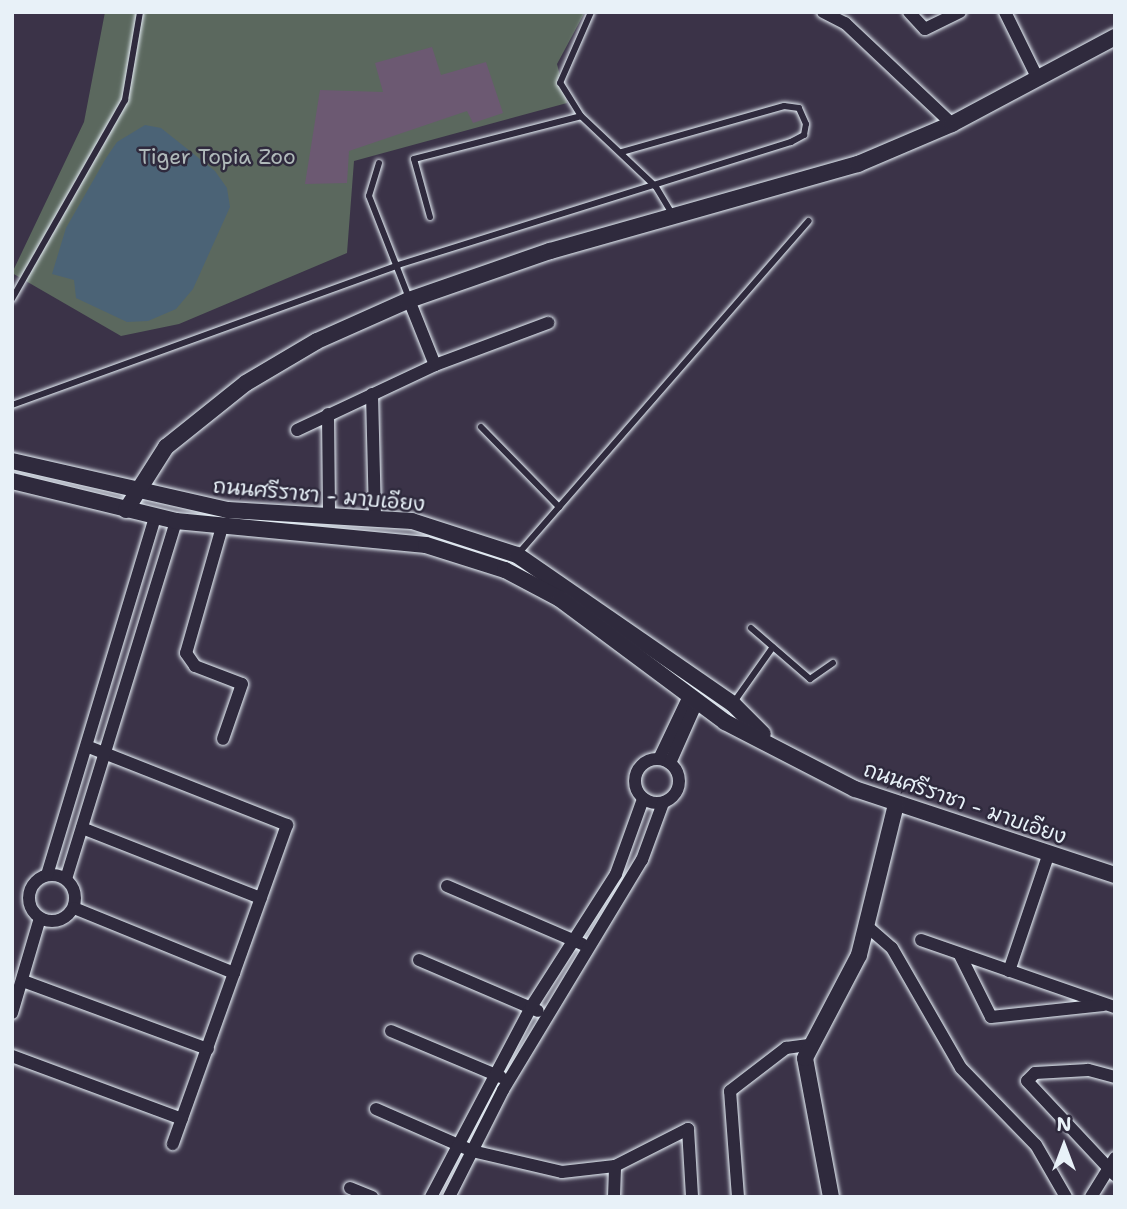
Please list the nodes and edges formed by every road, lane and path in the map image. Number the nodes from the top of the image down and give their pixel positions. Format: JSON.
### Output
{"nodes":[{"id":1,"x":140,"y":12,"type":"edge"},
{"id":2,"x":591,"y":12,"type":"edge"},
{"id":3,"x":822,"y":12,"type":"edge"},
{"id":4,"x":909,"y":12,"type":"edge"},
{"id":5,"x":960,"y":12,"type":"edge"},
{"id":6,"x":1005,"y":12,"type":"edge"},
{"id":7,"x":848,"y":18,"type":"edge"},
{"id":8,"x":1115,"y":37,"type":"edge"},
{"id":9,"x":1037,"y":77,"type":"junction"},
{"id":10,"x":581,"y":116,"type":"junction"},
{"id":11,"x":952,"y":124,"type":"junction"},
{"id":12,"x":621,"y":152,"type":"junction"},
{"id":13,"x":379,"y":163,"type":"dead end"},
{"id":14,"x":656,"y":187,"type":"junction"},
{"id":15,"x":674,"y":216,"type":"junction"},
{"id":16,"x":430,"y":217,"type":"dead end"},
{"id":17,"x":808,"y":221,"type":"dead end"},
{"id":18,"x":398,"y":265,"type":"junction"},
{"id":19,"x":12,"y":299,"type":"edge"},
{"id":20,"x":410,"y":300,"type":"junction"},
{"id":21,"x":548,"y":323,"type":"dead end"},
{"id":22,"x":435,"y":365,"type":"junction"},
{"id":23,"x":372,"y":394,"type":"junction"},
{"id":24,"x":12,"y":405,"type":"edge"},
{"id":25,"x":328,"y":414,"type":"junction"},
{"id":26,"x":481,"y":427,"type":"dead end"},
{"id":27,"x":297,"y":430,"type":"dead end"},
{"id":28,"x":12,"y":461,"type":"edge"},
{"id":29,"x":12,"y":481,"type":"edge"},
{"id":30,"x":136,"y":492,"type":"junction"},
{"id":31,"x":559,"y":507,"type":"junction"},
{"id":32,"x":126,"y":510,"type":"junction"},
{"id":33,"x":329,"y":516,"type":"junction"},
{"id":34,"x":155,"y":517,"type":"junction"},
{"id":35,"x":375,"y":517,"type":"junction"},
{"id":36,"x":176,"y":521,"type":"junction"},
{"id":37,"x":222,"y":527,"type":"junction"},
{"id":38,"x":517,"y":555,"type":"junction"},
{"id":39,"x":751,"y":628,"type":"dead end"},
{"id":40,"x":774,"y":647,"type":"junction"},
{"id":41,"x":833,"y":663,"type":"dead end"},
{"id":42,"x":702,"y":684,"type":"junction"},
{"id":43,"x":693,"y":699,"type":"junction"},
{"id":44,"x":733,"y":704,"type":"junction"},
{"id":45,"x":223,"y":739,"type":"dead end"},
{"id":46,"x":770,"y":741,"type":"junction"},
{"id":47,"x":89,"y":747,"type":"junction"},
{"id":48,"x":105,"y":753,"type":"junction"},
{"id":49,"x":665,"y":761,"type":"junction"},
{"id":50,"x":643,"y":799,"type":"junction"},
{"id":51,"x":663,"y":803,"type":"junction"},
{"id":52,"x":896,"y":804,"type":"junction"},
{"id":53,"x":82,"y":828,"type":"junction"},
{"id":54,"x":629,"y":845,"type":"junction"},
{"id":55,"x":647,"y":851,"type":"junction"},
{"id":56,"x":1049,"y":853,"type":"junction"},
{"id":57,"x":47,"y":875,"type":"junction"},
{"id":58,"x":1115,"y":875,"type":"edge"},
{"id":59,"x":66,"y":879,"type":"junction"},
{"id":60,"x":447,"y":886,"type":"dead end"},
{"id":61,"x":261,"y":898,"type":"junction"},
{"id":62,"x":74,"y":908,"type":"junction"},
{"id":63,"x":40,"y":918,"type":"junction"},
{"id":64,"x":869,"y":928,"type":"junction"},
{"id":65,"x":921,"y":940,"type":"dead end"},
{"id":66,"x":575,"y":941,"type":"junction"},
{"id":67,"x":589,"y":948,"type":"junction"},
{"id":68,"x":960,"y":955,"type":"junction"},
{"id":69,"x":419,"y":960,"type":"dead end"},
{"id":70,"x":1009,"y":971,"type":"junction"},
{"id":71,"x":234,"y":973,"type":"junction"},
{"id":72,"x":23,"y":981,"type":"junction"},
{"id":73,"x":1111,"y":1006,"type":"edge"},
{"id":74,"x":531,"y":1007,"type":"junction"},
{"id":75,"x":12,"y":1013,"type":"edge"},
{"id":76,"x":546,"y":1015,"type":"junction"},
{"id":77,"x":391,"y":1031,"type":"dead end"},
{"id":78,"x":807,"y":1045,"type":"junction"},
{"id":79,"x":208,"y":1048,"type":"junction"},
{"id":80,"x":12,"y":1056,"type":"edge"},
{"id":81,"x":493,"y":1073,"type":"junction"},
{"id":82,"x":1115,"y":1077,"type":"edge"},
{"id":83,"x":508,"y":1080,"type":"junction"},
{"id":84,"x":376,"y":1109,"type":"dead end"},
{"id":85,"x":183,"y":1119,"type":"junction"},
{"id":86,"x":173,"y":1144,"type":"dead end"},
{"id":87,"x":458,"y":1146,"type":"junction"},
{"id":88,"x":472,"y":1152,"type":"junction"},
{"id":89,"x":1115,"y":1158,"type":"edge"},
{"id":90,"x":615,"y":1166,"type":"junction"},
{"id":91,"x":1110,"y":1172,"type":"edge"},
{"id":92,"x":350,"y":1188,"type":"dead end"},
{"id":93,"x":372,"y":1197,"type":"edge"},
{"id":94,"x":431,"y":1197,"type":"edge"},
{"id":95,"x":449,"y":1197,"type":"edge"},
{"id":96,"x":614,"y":1197,"type":"edge"},
{"id":97,"x":692,"y":1197,"type":"edge"},
{"id":98,"x":738,"y":1197,"type":"edge"},
{"id":99,"x":831,"y":1197,"type":"edge"},
{"id":100,"x":1066,"y":1197,"type":"edge"},
{"id":101,"x":1091,"y":1197,"type":"edge"}],
"edges":[{"from":1,"to":19,"type":"lane"},
{"from":2,"to":10,"type":"lane"},
{"from":3,"to":7,"type":"street"},
{"from":4,"to":5,"type":"street"},
{"from":6,"to":9,"type":"street"},
{"from":7,"to":11,"type":"street"},
{"from":8,"to":9,"type":"main road"},
{"from":9,"to":11,"type":"main road"},
{"from":10,"to":12,"type":"lane"},
{"from":10,"to":16,"type":"lane"},
{"from":11,"to":15,"type":"main road"},
{"from":12,"to":14,"type":"lane"},
{"from":12,"to":14,"type":"lane"},
{"from":13,"to":18,"type":"lane"},
{"from":14,"to":15,"type":"lane"},
{"from":14,"to":18,"type":"lane"},
{"from":15,"to":20,"type":"main road"},
{"from":17,"to":31,"type":"lane"},
{"from":18,"to":20,"type":"lane"},
{"from":18,"to":24,"type":"lane"},
{"from":20,"to":22,"type":"street"},
{"from":20,"to":30,"type":"main road"},
{"from":21,"to":22,"type":"street"},
{"from":22,"to":23,"type":"street"},
{"from":23,"to":25,"type":"street"},
{"from":23,"to":35,"type":"street"},
{"from":25,"to":27,"type":"street"},
{"from":25,"to":33,"type":"street"},
{"from":26,"to":31,"type":"lane"},
{"from":28,"to":30,"type":"main road","name":"ถนนศรีราชา - มาบเอียง"},
{"from":29,"to":32,"type":"main road","name":"ถนนศรีราชา - มาบเอียง"},
{"from":30,"to":32,"type":"main road"},
{"from":30,"to":33,"type":"main road","name":"ถนนศรีราชา - มาบเอียง"},
{"from":31,"to":38,"type":"lane"},
{"from":32,"to":34,"type":"main road","name":"ถนนศรีราชา - มาบเอียง"},
{"from":33,"to":35,"type":"main road","name":"ถนนศรีราชา - มาบเอียง"},
{"from":34,"to":36,"type":"main road","name":"ถนนศรีราชา - มาบเอียง"},
{"from":34,"to":47,"type":"street"},
{"from":35,"to":38,"type":"main road","name":"ถนนศรีราชา - มาบเอียง"},
{"from":36,"to":37,"type":"main road","name":"ถนนศรีราชา - มาบเอียง"},
{"from":36,"to":48,"type":"street"},
{"from":37,"to":43,"type":"main road","name":"ถนนศรีราชา - มาบเอียง"},
{"from":37,"to":45,"type":"street"},
{"from":38,"to":42,"type":"main road","name":"ถนนศรีราชา - มาบเอียง"},
{"from":39,"to":40,"type":"lane"},
{"from":40,"to":41,"type":"lane"},
{"from":40,"to":44,"type":"lane"},
{"from":42,"to":43,"type":"main road"},
{"from":42,"to":44,"type":"main road","name":"ถนนศรีราชา - มาบเอียง"},
{"from":43,"to":46,"type":"main road","name":"ถนนศรีราชา - มาบเอียง"},
{"from":43,"to":49,"type":"street"},
{"from":44,"to":46,"type":"main road","name":"ถนนศรีราชา - มาบเอียง"},
{"from":46,"to":52,"type":"main road","name":"ถนนศรีราชา - มาบเอียง"},
{"from":47,"to":48,"type":"street"},
{"from":47,"to":57,"type":"street"},
{"from":48,"to":53,"type":"street"},
{"from":48,"to":61,"type":"street"},
{"from":49,"to":50,"type":"street"},
{"from":49,"to":51,"type":"street"},
{"from":50,"to":51,"type":"street"},
{"from":50,"to":54,"type":"street"},
{"from":51,"to":55,"type":"street"},
{"from":52,"to":56,"type":"main road","name":"ถนนศรีราชา - มาบเอียง"},
{"from":52,"to":64,"type":"main road"},
{"from":53,"to":59,"type":"street"},
{"from":53,"to":61,"type":"street"},
{"from":54,"to":55,"type":"street"},
{"from":54,"to":66,"type":"street"},
{"from":55,"to":67,"type":"street"},
{"from":56,"to":58,"type":"main road","name":"ถนนศรีราชา - มาบเอียง"},
{"from":56,"to":70,"type":"street"},
{"from":57,"to":59,"type":"street"},
{"from":57,"to":63,"type":"street"},
{"from":59,"to":62,"type":"street"},
{"from":60,"to":66,"type":"street"},
{"from":61,"to":71,"type":"street"},
{"from":62,"to":63,"type":"street"},
{"from":62,"to":71,"type":"street"},
{"from":63,"to":72,"type":"street"},
{"from":64,"to":78,"type":"main road"},
{"from":64,"to":100,"type":"street"},
{"from":65,"to":68,"type":"street"},
{"from":66,"to":67,"type":"street"},
{"from":66,"to":74,"type":"street"},
{"from":67,"to":76,"type":"street"},
{"from":68,"to":70,"type":"street"},
{"from":68,"to":73,"type":"street"},
{"from":69,"to":74,"type":"street"},
{"from":70,"to":73,"type":"street"},
{"from":71,"to":79,"type":"street"},
{"from":72,"to":75,"type":"street"},
{"from":72,"to":79,"type":"street"},
{"from":74,"to":76,"type":"street"},
{"from":74,"to":81,"type":"street"},
{"from":76,"to":83,"type":"street"},
{"from":77,"to":81,"type":"street"},
{"from":78,"to":98,"type":"street"},
{"from":78,"to":99,"type":"main road"},
{"from":79,"to":85,"type":"street"},
{"from":80,"to":85,"type":"street"},
{"from":81,"to":83,"type":"street"},
{"from":81,"to":87,"type":"street"},
{"from":82,"to":91,"type":"street"},
{"from":83,"to":88,"type":"street"},
{"from":84,"to":87,"type":"street"},
{"from":85,"to":86,"type":"street"},
{"from":87,"to":88,"type":"street"},
{"from":87,"to":94,"type":"street"},
{"from":88,"to":90,"type":"street"},
{"from":88,"to":95,"type":"street"},
{"from":89,"to":91,"type":"street"},
{"from":90,"to":96,"type":"street"},
{"from":90,"to":97,"type":"street"},
{"from":91,"to":101,"type":"street"},
{"from":92,"to":93,"type":"street"}]}
